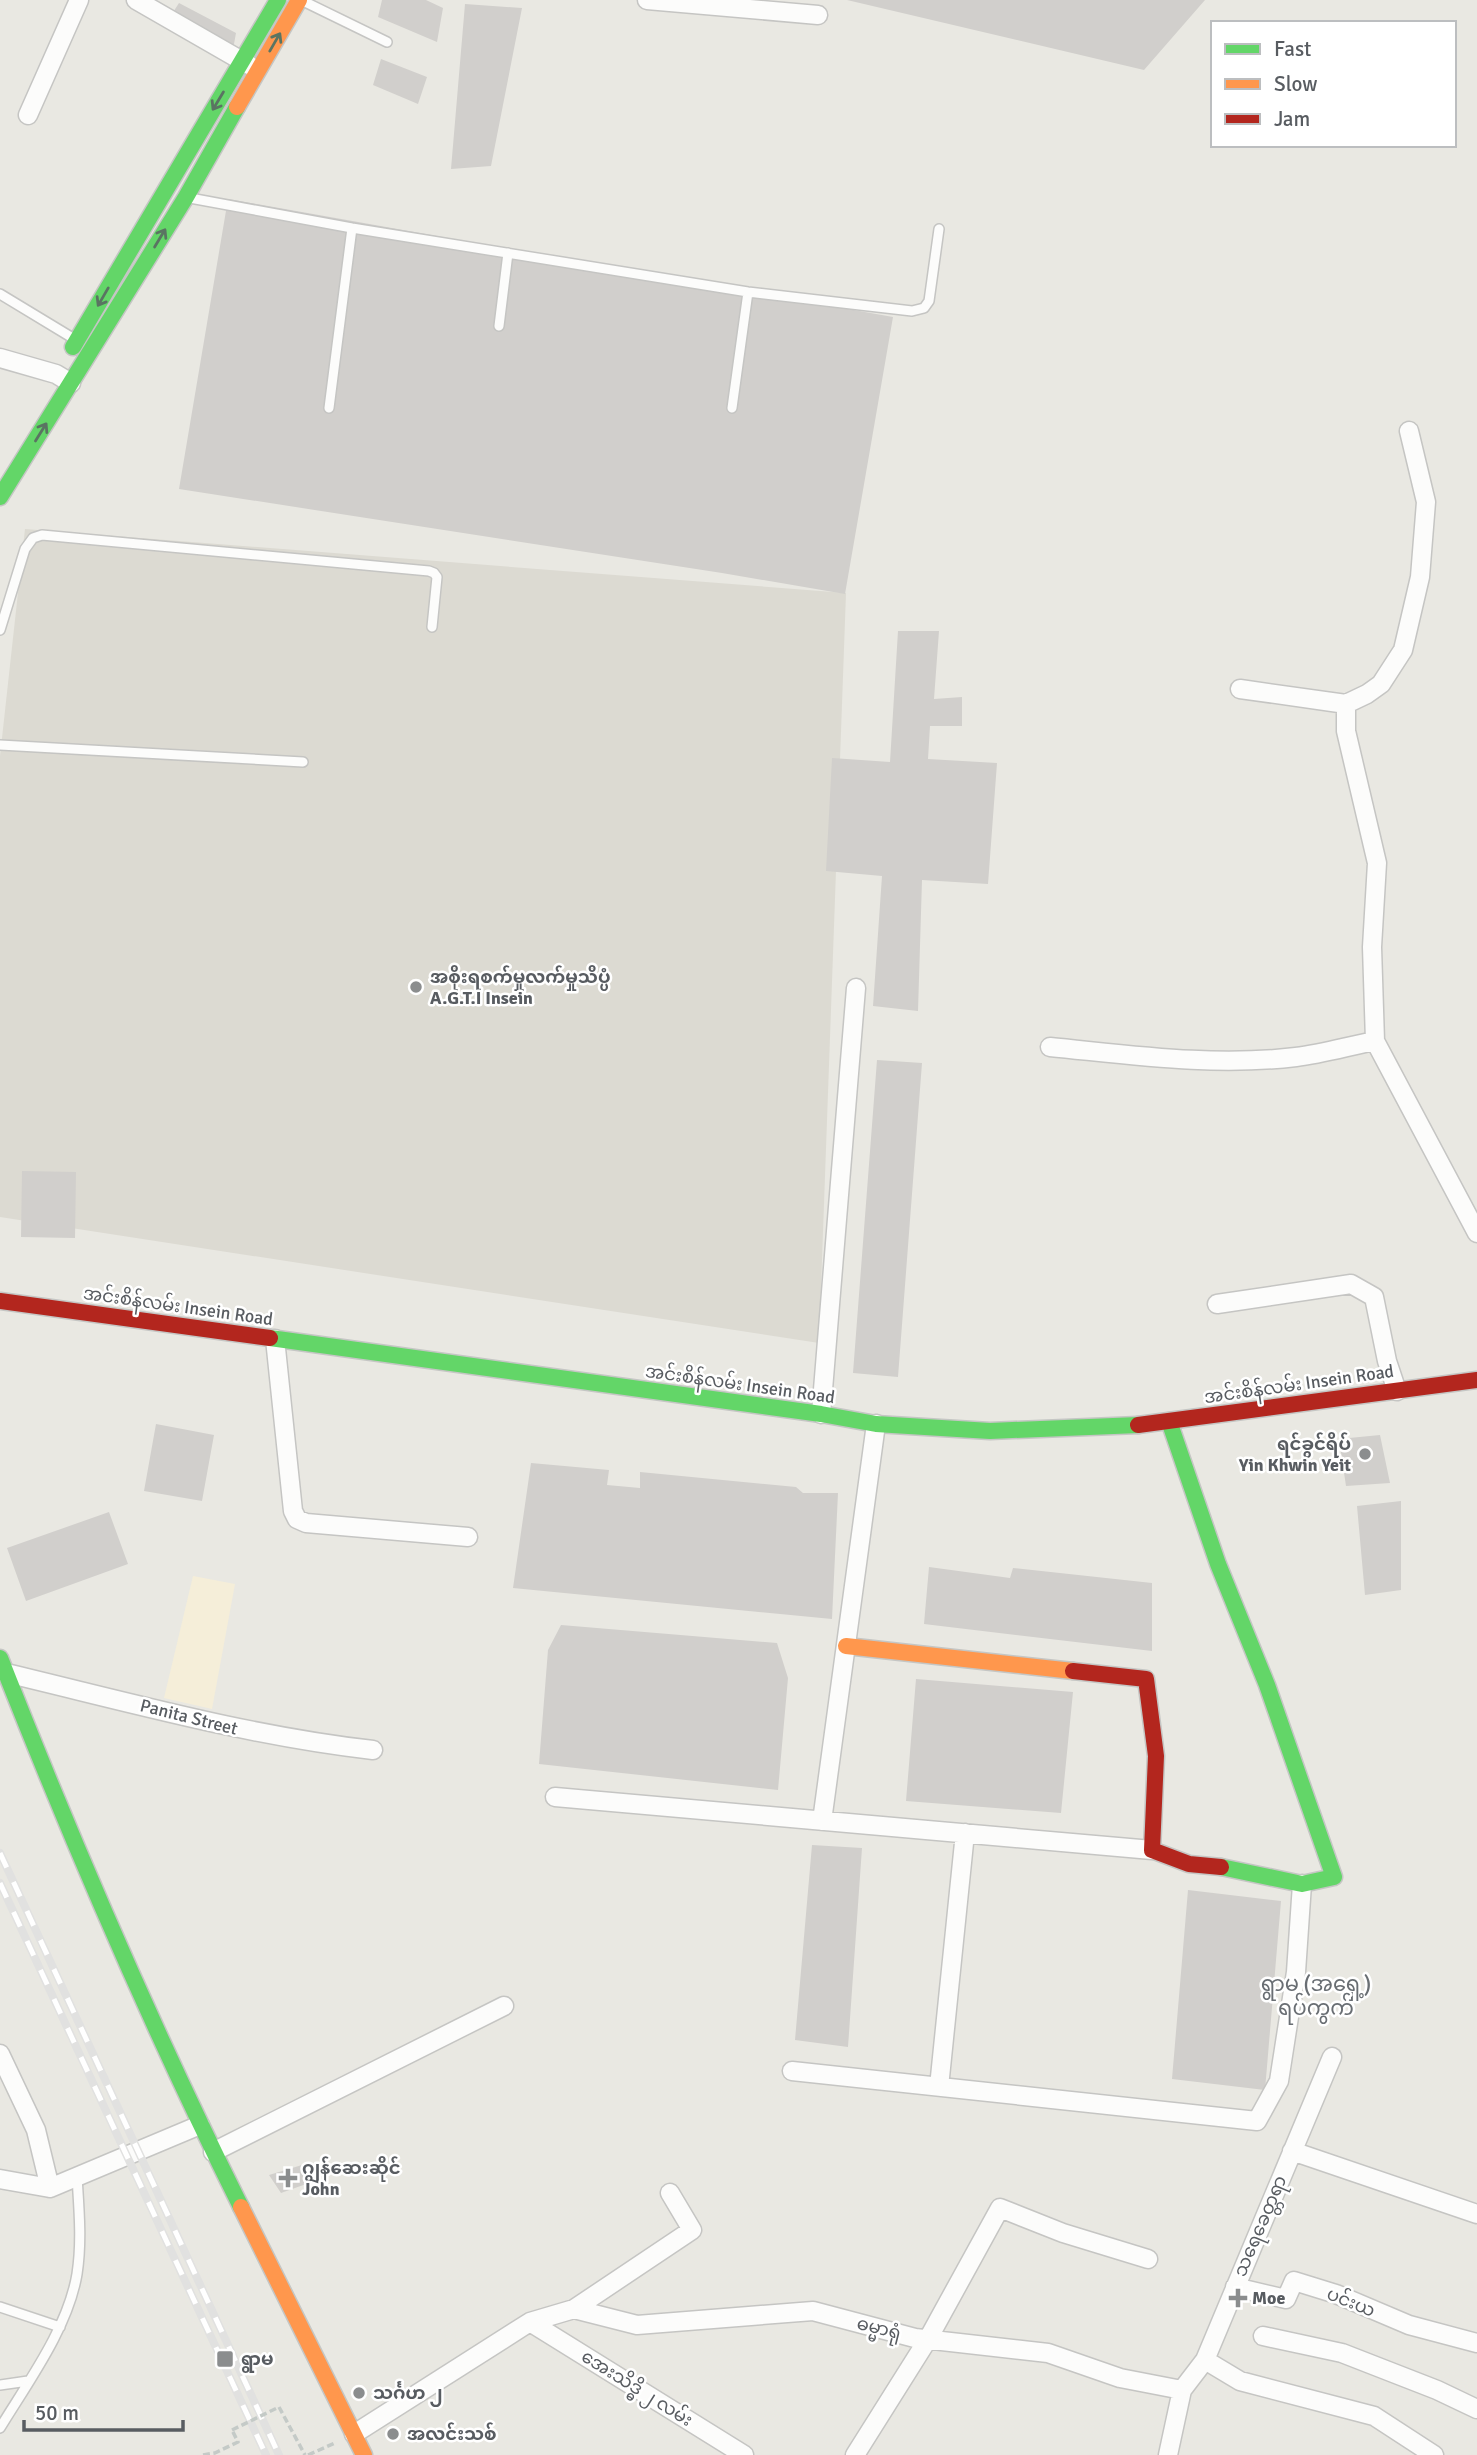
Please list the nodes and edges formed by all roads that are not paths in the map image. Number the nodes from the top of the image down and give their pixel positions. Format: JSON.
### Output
{"nodes":[{"id":1,"x":79,"y":0,"type":"edge"},
{"id":2,"x":136,"y":0,"type":"edge"},
{"id":3,"x":278,"y":0,"type":"edge"},
{"id":4,"x":300,"y":0,"type":"edge"},
{"id":5,"x":647,"y":0,"type":"edge"},
{"id":6,"x":818,"y":15,"type":"dead end"},
{"id":7,"x":387,"y":41,"type":"dead end"},
{"id":8,"x":243,"y":61,"type":"junction"},
{"id":9,"x":258,"y":71,"type":"junction"},
{"id":10,"x":28,"y":115,"type":"dead end"},
{"id":11,"x":166,"y":187,"type":"junction"},
{"id":12,"x":186,"y":197,"type":"junction"},
{"id":13,"x":352,"y":228,"type":"junction"},
{"id":14,"x":939,"y":229,"type":"dead end"},
{"id":15,"x":508,"y":253,"type":"junction"},
{"id":16,"x":747,"y":292,"type":"junction"},
{"id":17,"x":0,"y":294,"type":"edge"},
{"id":18,"x":499,"y":326,"type":"dead end"},
{"id":19,"x":77,"y":340,"type":"junction"},
{"id":20,"x":94,"y":347,"type":"junction"},
{"id":21,"x":0,"y":358,"type":"edge"},
{"id":22,"x":59,"y":381,"type":"junction"},
{"id":23,"x":330,"y":408,"type":"dead end"},
{"id":24,"x":732,"y":408,"type":"dead end"},
{"id":25,"x":1409,"y":431,"type":"dead end"},
{"id":26,"x":1,"y":463,"type":"edge"},
{"id":27,"x":1,"y":493,"type":"edge"},
{"id":28,"x":432,"y":627,"type":"dead end"},
{"id":29,"x":0,"y":630,"type":"edge"},
{"id":30,"x":1240,"y":689,"type":"dead end"},
{"id":31,"x":1346,"y":704,"type":"junction"},
{"id":32,"x":0,"y":745,"type":"edge"},
{"id":33,"x":303,"y":762,"type":"dead end"},
{"id":34,"x":856,"y":988,"type":"dead end"},
{"id":35,"x":1375,"y":1041,"type":"junction"},
{"id":36,"x":1050,"y":1047,"type":"dead end"},
{"id":37,"x":1477,"y":1233,"type":"edge"},
{"id":38,"x":0,"y":1301,"type":"edge"},
{"id":39,"x":1217,"y":1304,"type":"dead end"},
{"id":40,"x":275,"y":1339,"type":"junction"},
{"id":41,"x":1477,"y":1380,"type":"edge"},
{"id":42,"x":1397,"y":1391,"type":"junction"},
{"id":43,"x":821,"y":1414,"type":"junction"},
{"id":44,"x":1169,"y":1421,"type":"junction"},
{"id":45,"x":876,"y":1424,"type":"junction"},
{"id":46,"x":468,"y":1537,"type":"dead end"},
{"id":47,"x":846,"y":1646,"type":"junction"},
{"id":48,"x":3,"y":1665,"type":"edge"},
{"id":49,"x":373,"y":1750,"type":"dead end"},
{"id":50,"x":555,"y":1797,"type":"dead end"},
{"id":51,"x":822,"y":1821,"type":"junction"},
{"id":52,"x":965,"y":1833,"type":"junction"},
{"id":53,"x":1152,"y":1850,"type":"junction"},
{"id":54,"x":1302,"y":1884,"type":"junction"},
{"id":55,"x":504,"y":2006,"type":"dead end"},
{"id":56,"x":0,"y":2054,"type":"edge"},
{"id":57,"x":1332,"y":2057,"type":"dead end"},
{"id":58,"x":792,"y":2071,"type":"dead end"},
{"id":59,"x":939,"y":2087,"type":"junction"},
{"id":60,"x":200,"y":2125,"type":"junction"},
{"id":61,"x":1292,"y":2151,"type":"junction"},
{"id":62,"x":213,"y":2152,"type":"junction"},
{"id":63,"x":77,"y":2177,"type":"junction"},
{"id":64,"x":0,"y":2179,"type":"edge"},
{"id":65,"x":50,"y":2188,"type":"junction"},
{"id":66,"x":670,"y":2193,"type":"dead end"},
{"id":67,"x":1477,"y":2214,"type":"edge"},
{"id":68,"x":1148,"y":2259,"type":"dead end"},
{"id":69,"x":1235,"y":2287,"type":"junction"},
{"id":70,"x":0,"y":2307,"type":"edge"},
{"id":71,"x":574,"y":2309,"type":"junction"},
{"id":72,"x":530,"y":2322,"type":"junction"},
{"id":73,"x":60,"y":2327,"type":"junction"},
{"id":74,"x":1263,"y":2336,"type":"dead end"},
{"id":75,"x":928,"y":2339,"type":"junction"},
{"id":76,"x":1477,"y":2343,"type":"edge"},
{"id":77,"x":1205,"y":2360,"type":"junction"},
{"id":78,"x":28,"y":2381,"type":"junction"},
{"id":79,"x":0,"y":2385,"type":"edge"},
{"id":80,"x":1182,"y":2390,"type":"junction"},
{"id":81,"x":1477,"y":2409,"type":"edge"},
{"id":82,"x":0,"y":2428,"type":"edge"},
{"id":83,"x":354,"y":2434,"type":"junction"},
{"id":84,"x":364,"y":2455,"type":"edge"},
{"id":85,"x":744,"y":2455,"type":"edge"},
{"id":86,"x":855,"y":2455,"type":"edge"},
{"id":87,"x":1168,"y":2455,"type":"edge"},
{"id":88,"x":1434,"y":2455,"type":"edge"}],
"edges":[{"from":1,"to":10,"type":"street"},
{"from":2,"to":8,"type":"street"},
{"from":3,"to":8,"type":"main road"},
{"from":4,"to":7,"type":"lane"},
{"from":9,"to":4,"type":"main road","one_way":true},
{"from":5,"to":6,"type":"street"},
{"from":8,"to":9,"type":"street"},
{"from":8,"to":11,"type":"main road","one_way":true},
{"from":9,"to":12,"type":"main road"},
{"from":11,"to":12,"type":"lane"},
{"from":11,"to":19,"type":"main road","one_way":true},
{"from":12,"to":13,"type":"lane"},
{"from":20,"to":12,"type":"main road","one_way":true},
{"from":13,"to":15,"type":"lane"},
{"from":13,"to":23,"type":"lane"},
{"from":14,"to":16,"type":"lane"},
{"from":15,"to":16,"type":"lane"},
{"from":15,"to":18,"type":"lane"},
{"from":16,"to":24,"type":"lane"},
{"from":17,"to":19,"type":"lane"},
{"from":19,"to":20,"type":"lane"},
{"from":19,"to":22,"type":"main road"},
{"from":20,"to":22,"type":"main road"},
{"from":21,"to":22,"type":"street"},
{"from":27,"to":22,"type":"main road","one_way":true},
{"from":25,"to":31,"type":"street"},
{"from":26,"to":27,"type":"main road"},
{"from":28,"to":29,"type":"lane"},
{"from":30,"to":31,"type":"street"},
{"from":31,"to":35,"type":"street"},
{"from":32,"to":33,"type":"lane"},
{"from":34,"to":43,"type":"street"},
{"from":35,"to":36,"type":"street"},
{"from":35,"to":37,"type":"street"},
{"from":38,"to":40,"type":"main road","name":"အင်းစိန်လမ်း Insein Road"},
{"from":39,"to":42,"type":"street"},
{"from":40,"to":43,"type":"main road","name":"အင်းစိန်လမ်း Insein Road"},
{"from":40,"to":46,"type":"street"},
{"from":41,"to":42,"type":"main road","name":"အင်းစိန်လမ်း Insein Road"},
{"from":42,"to":44,"type":"main road","name":"အင်းစိန်လမ်း Insein Road"},
{"from":43,"to":45,"type":"main road","name":"အင်းစိန်လမ်း Insein Road"},
{"from":44,"to":45,"type":"main road","name":"အင်းစိန်လမ်း Insein Road"},
{"from":44,"to":54,"type":"main road"},
{"from":45,"to":47,"type":"street"},
{"from":47,"to":51,"type":"street"},
{"from":47,"to":53,"type":"main road"},
{"from":48,"to":49,"type":"street","name":"Panita Street"},
{"from":48,"to":60,"type":"main road"},
{"from":50,"to":51,"type":"street"},
{"from":51,"to":52,"type":"street"},
{"from":52,"to":53,"type":"street"},
{"from":52,"to":59,"type":"street"},
{"from":53,"to":54,"type":"main road"},
{"from":54,"to":59,"type":"street"},
{"from":55,"to":62,"type":"street"},
{"from":56,"to":65,"type":"street"},
{"from":57,"to":61,"type":"street","name":"သရေခေတ္တရာ"},
{"from":58,"to":59,"type":"street"},
{"from":60,"to":62,"type":"main road"},
{"from":60,"to":63,"type":"street"},
{"from":61,"to":67,"type":"street"},
{"from":61,"to":69,"type":"street","name":"သရေခေတ္တရာ"},
{"from":62,"to":83,"type":"main road"},
{"from":63,"to":65,"type":"street"},
{"from":63,"to":73,"type":"lane"},
{"from":64,"to":65,"type":"street"},
{"from":66,"to":71,"type":"street"},
{"from":68,"to":75,"type":"street"},
{"from":69,"to":76,"type":"street","name":"ပင်းယ"},
{"from":69,"to":77,"type":"street","name":"သရေခေတ္တရာ"},
{"from":70,"to":73,"type":"lane"},
{"from":71,"to":72,"type":"street"},
{"from":71,"to":75,"type":"street","name":"ဓမ္မာရုံ"},
{"from":72,"to":83,"type":"street"},
{"from":72,"to":85,"type":"street","name":"အေးသိဒ္ဓိ ၂ လမ်း"},
{"from":73,"to":78,"type":"lane"},
{"from":74,"to":81,"type":"street"},
{"from":75,"to":80,"type":"street","name":"ဓမ္မာရုံ"},
{"from":75,"to":86,"type":"street"},
{"from":77,"to":80,"type":"street","name":"သရေခေတ္တရာ"},
{"from":77,"to":88,"type":"street"},
{"from":78,"to":79,"type":"lane"},
{"from":78,"to":82,"type":"lane"},
{"from":80,"to":87,"type":"street","name":"သရေခေတ္တရာ"},
{"from":83,"to":84,"type":"main road"}]}
